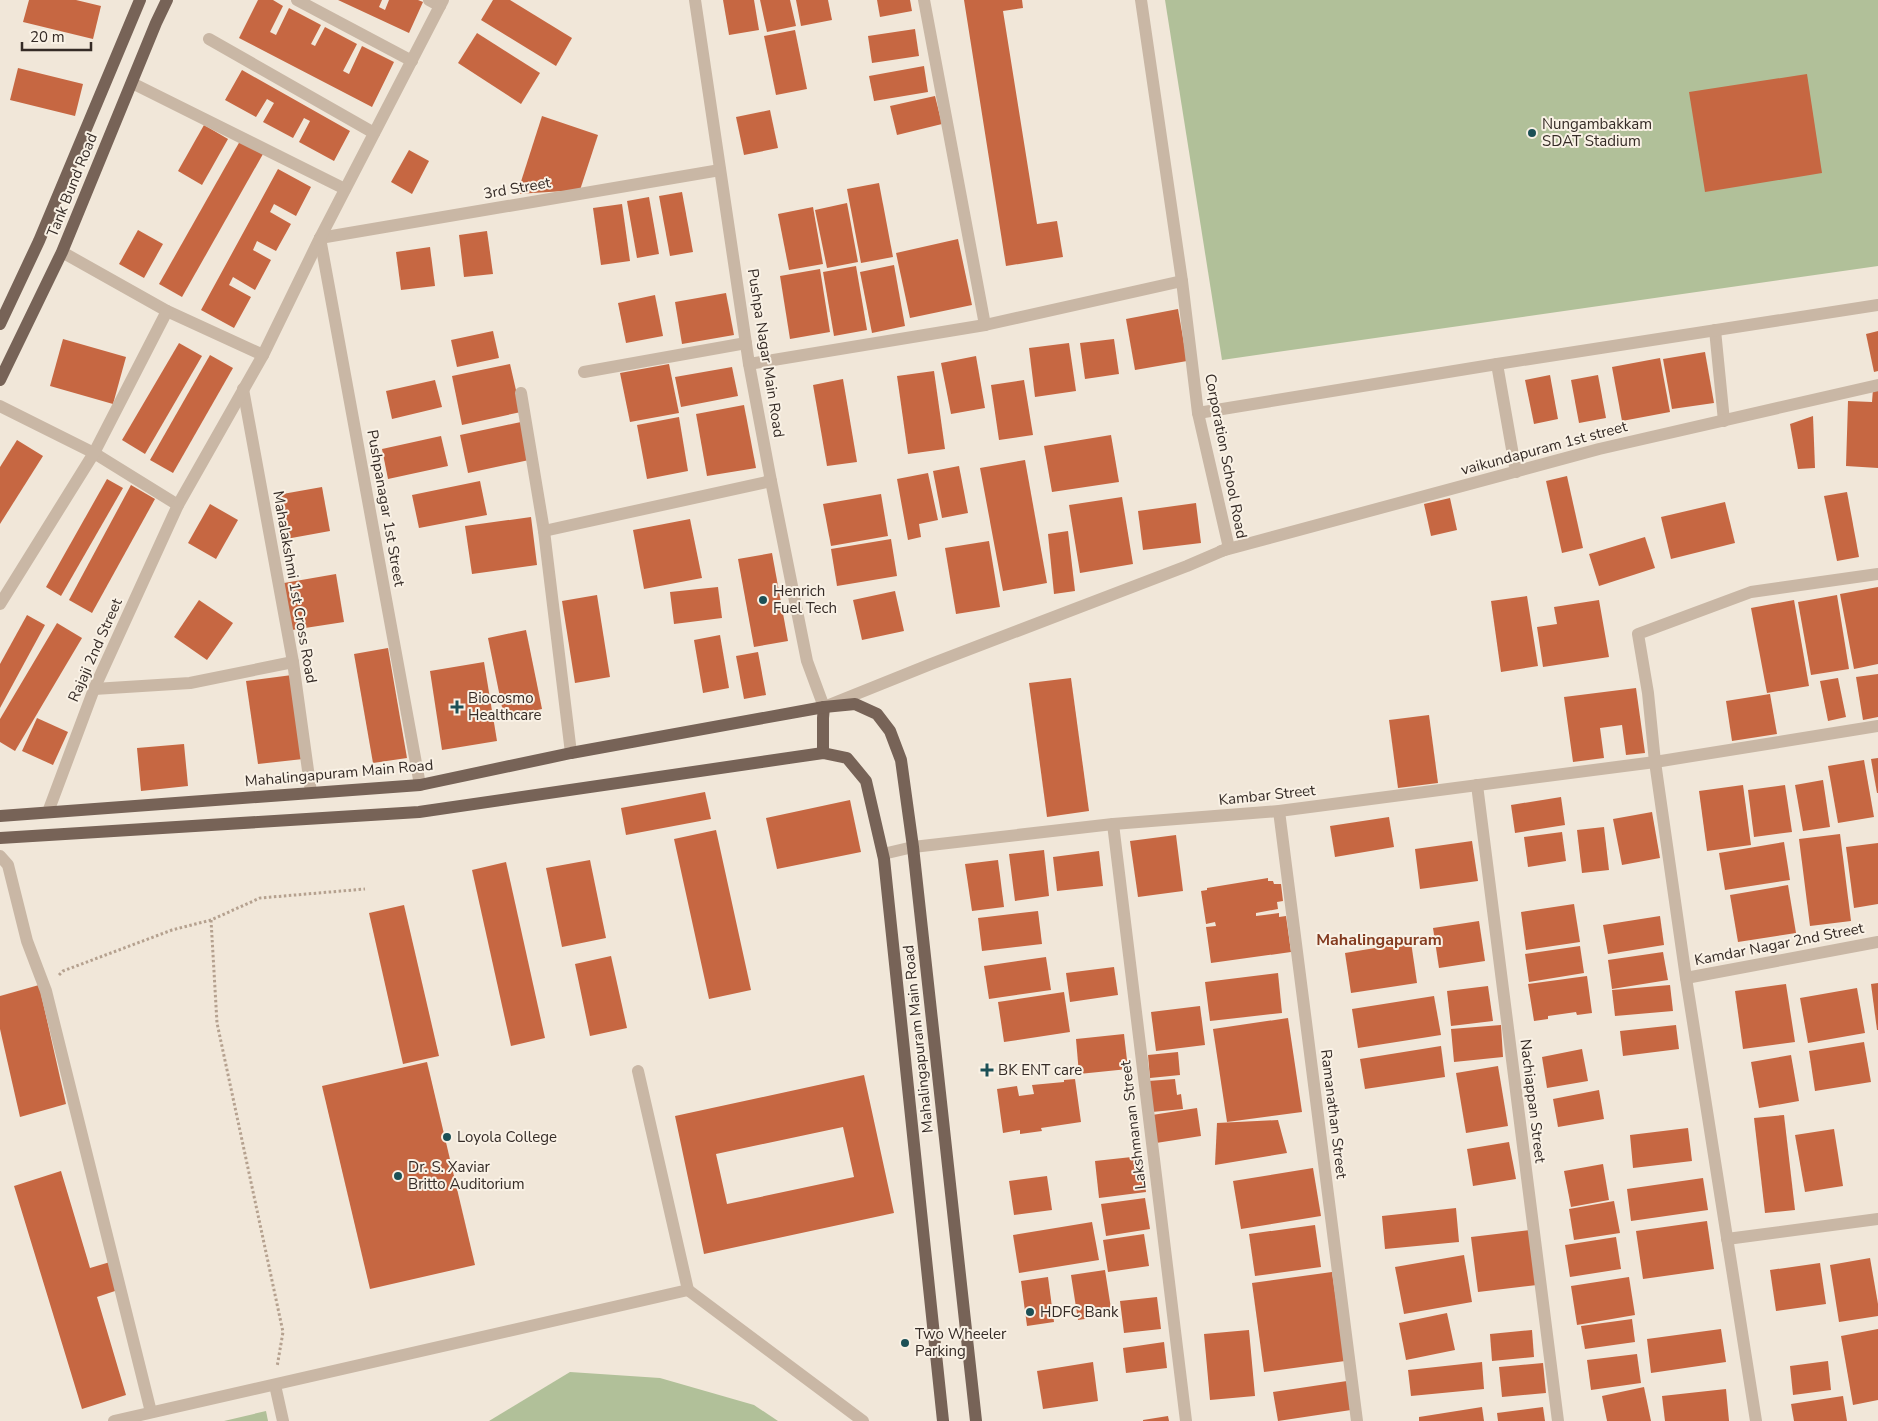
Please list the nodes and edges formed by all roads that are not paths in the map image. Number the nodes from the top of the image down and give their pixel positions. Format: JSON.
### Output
{"nodes":[{"id":1,"x":140,"y":0,"type":"edge"},
{"id":2,"x":168,"y":0,"type":"edge"},
{"id":3,"x":297,"y":0,"type":"edge"},
{"id":4,"x":695,"y":0,"type":"edge"},
{"id":5,"x":924,"y":0,"type":"edge"},
{"id":6,"x":1141,"y":0,"type":"edge"},
{"id":7,"x":437,"y":2,"type":"edge"},
{"id":8,"x":209,"y":39,"type":"dead end"},
{"id":9,"x":412,"y":61,"type":"junction"},
{"id":10,"x":132,"y":82,"type":"junction"},
{"id":11,"x":374,"y":133,"type":"junction"},
{"id":12,"x":720,"y":170,"type":"junction"},
{"id":13,"x":345,"y":189,"type":"junction"},
{"id":14,"x":320,"y":238,"type":"junction"},
{"id":15,"x":62,"y":252,"type":"junction"},
{"id":16,"x":1182,"y":281,"type":"junction"},
{"id":17,"x":1878,"y":305,"type":"edge"},
{"id":18,"x":167,"y":311,"type":"junction"},
{"id":19,"x":0,"y":324,"type":"edge"},
{"id":20,"x":985,"y":325,"type":"junction"},
{"id":21,"x":1715,"y":330,"type":"junction"},
{"id":22,"x":746,"y":343,"type":"junction"},
{"id":23,"x":263,"y":355,"type":"junction"},
{"id":24,"x":750,"y":364,"type":"junction"},
{"id":25,"x":1497,"y":364,"type":"junction"},
{"id":26,"x":584,"y":372,"type":"dead end"},
{"id":27,"x":0,"y":380,"type":"edge"},
{"id":28,"x":1878,"y":385,"type":"edge"},
{"id":29,"x":243,"y":389,"type":"junction"},
{"id":30,"x":521,"y":393,"type":"dead end"},
{"id":31,"x":0,"y":406,"type":"edge"},
{"id":32,"x":1198,"y":413,"type":"junction"},
{"id":33,"x":1724,"y":420,"type":"junction"},
{"id":34,"x":94,"y":453,"type":"junction"},
{"id":35,"x":1516,"y":472,"type":"junction"},
{"id":36,"x":771,"y":481,"type":"junction"},
{"id":37,"x":178,"y":505,"type":"junction"},
{"id":38,"x":544,"y":531,"type":"junction"},
{"id":39,"x":1220,"y":552,"type":"junction"},
{"id":40,"x":1878,"y":574,"type":"edge"},
{"id":41,"x":0,"y":604,"type":"edge"},
{"id":42,"x":293,"y":662,"type":"junction"},
{"id":43,"x":94,"y":689,"type":"junction"},
{"id":44,"x":824,"y":708,"type":"junction"},
{"id":45,"x":1878,"y":726,"type":"edge"},
{"id":46,"x":823,"y":752,"type":"junction"},
{"id":47,"x":571,"y":753,"type":"junction"},
{"id":48,"x":1654,"y":762,"type":"junction"},
{"id":49,"x":420,"y":785,"type":"junction"},
{"id":50,"x":1477,"y":785,"type":"junction"},
{"id":51,"x":311,"y":792,"type":"junction"},
{"id":52,"x":48,"y":812,"type":"junction"},
{"id":53,"x":1279,"y":812,"type":"junction"},
{"id":54,"x":0,"y":816,"type":"edge"},
{"id":55,"x":1113,"y":824,"type":"junction"},
{"id":56,"x":0,"y":838,"type":"edge"},
{"id":57,"x":912,"y":847,"type":"junction"},
{"id":58,"x":883,"y":854,"type":"junction"},
{"id":59,"x":0,"y":856,"type":"edge"},
{"id":60,"x":1878,"y":942,"type":"edge"},
{"id":61,"x":1686,"y":978,"type":"junction"},
{"id":62,"x":638,"y":1071,"type":"dead end"},
{"id":63,"x":1878,"y":1219,"type":"edge"},
{"id":64,"x":1727,"y":1239,"type":"junction"},
{"id":65,"x":688,"y":1290,"type":"junction"},
{"id":66,"x":275,"y":1385,"type":"junction"},
{"id":67,"x":151,"y":1412,"type":"junction"},
{"id":68,"x":114,"y":1421,"type":"edge"},
{"id":69,"x":283,"y":1421,"type":"edge"},
{"id":70,"x":864,"y":1421,"type":"edge"},
{"id":71,"x":943,"y":1421,"type":"edge"},
{"id":72,"x":976,"y":1421,"type":"edge"},
{"id":73,"x":1186,"y":1421,"type":"edge"},
{"id":74,"x":1358,"y":1421,"type":"edge"},
{"id":75,"x":1558,"y":1421,"type":"edge"},
{"id":76,"x":1756,"y":1421,"type":"edge"}],
"edges":[{"from":1,"to":19,"type":"main road","name":"Tank Bund Road"},
{"from":2,"to":10,"type":"main road","name":"Tank Bund Road"},
{"from":3,"to":9,"type":"street"},
{"from":4,"to":12,"type":"street","name":"Pushpa Nagar Main Road"},
{"from":5,"to":20,"type":"street"},
{"from":6,"to":16,"type":"street","name":"Corporation School Road"},
{"from":7,"to":9,"type":"street","name":"Rajaji 2nd Street"},
{"from":8,"to":11,"type":"street"},
{"from":9,"to":11,"type":"street","name":"Rajaji 2nd Street"},
{"from":10,"to":13,"type":"street"},
{"from":10,"to":15,"type":"main road","name":"Tank Bund Road"},
{"from":11,"to":13,"type":"street","name":"Rajaji 2nd Street"},
{"from":12,"to":14,"type":"street","name":"3rd Street"},
{"from":12,"to":22,"type":"street","name":"Pushpa Nagar Main Road"},
{"from":13,"to":14,"type":"street","name":"Rajaji 2nd Street"},
{"from":14,"to":23,"type":"street","name":"Rajaji 2nd Street"},
{"from":14,"to":49,"type":"street","name":"Pushpanagar 1st Street"},
{"from":15,"to":18,"type":"street"},
{"from":15,"to":27,"type":"main road","name":"Tank Bund Road"},
{"from":16,"to":20,"type":"street"},
{"from":16,"to":32,"type":"street","name":"Corporation School Road"},
{"from":17,"to":21,"type":"street"},
{"from":18,"to":23,"type":"street"},
{"from":18,"to":34,"type":"street"},
{"from":20,"to":24,"type":"street"},
{"from":21,"to":25,"type":"street"},
{"from":21,"to":33,"type":"street"},
{"from":22,"to":24,"type":"street","name":"Pushpa Nagar Main Road"},
{"from":22,"to":26,"type":"street"},
{"from":23,"to":29,"type":"street","name":"Rajaji 2nd Street"},
{"from":24,"to":36,"type":"street","name":"Pushpa Nagar Main Road"},
{"from":25,"to":32,"type":"street"},
{"from":25,"to":35,"type":"street"},
{"from":28,"to":33,"type":"street","name":"vaikundapuram 1st street"},
{"from":29,"to":37,"type":"street","name":"Rajaji 2nd Street"},
{"from":29,"to":42,"type":"street","name":"Mahalakshmi 1st Cross Road"},
{"from":30,"to":38,"type":"street"},
{"from":31,"to":34,"type":"street"},
{"from":32,"to":39,"type":"street","name":"Corporation School Road"},
{"from":33,"to":35,"type":"street","name":"vaikundapuram 1st street"},
{"from":34,"to":37,"type":"street"},
{"from":34,"to":41,"type":"street"},
{"from":35,"to":39,"type":"street","name":"vaikundapuram 1st street"},
{"from":36,"to":38,"type":"street"},
{"from":36,"to":44,"type":"street","name":"Pushpa Nagar Main Road"},
{"from":37,"to":43,"type":"street","name":"Rajaji 2nd Street"},
{"from":38,"to":47,"type":"street"},
{"from":39,"to":44,"type":"street","name":"Corporation School Road"},
{"from":40,"to":48,"type":"street"},
{"from":42,"to":43,"type":"street"},
{"from":42,"to":51,"type":"street","name":"Mahalakshmi 1st Cross Road"},
{"from":43,"to":52,"type":"street","name":"Rajaji 2nd Street"},
{"from":44,"to":46,"type":"main road"},
{"from":44,"to":47,"type":"main road","name":"Mahalingapuram Main Road"},
{"from":44,"to":57,"type":"main road","name":"Mahalingapuram Main Road"},
{"from":45,"to":48,"type":"street","name":"Kambar Street"},
{"from":46,"to":56,"type":"main road","name":"Mahalingapuram Main Road"},
{"from":46,"to":58,"type":"main road","name":"Mahalingapuram Main Road"},
{"from":47,"to":49,"type":"main road","name":"Mahalingapuram Main Road"},
{"from":48,"to":50,"type":"street","name":"Kambar Street"},
{"from":48,"to":61,"type":"street"},
{"from":49,"to":51,"type":"main road","name":"Mahalingapuram Main Road"},
{"from":50,"to":53,"type":"street","name":"Kambar Street"},
{"from":50,"to":75,"type":"street","name":"Nachiappan Street"},
{"from":51,"to":52,"type":"main road","name":"Mahalingapuram Main Road"},
{"from":52,"to":54,"type":"main road","name":"Mahalingapuram Main Road"},
{"from":53,"to":55,"type":"street","name":"Kambar Street"},
{"from":53,"to":74,"type":"street","name":"Ramanathan Street"},
{"from":55,"to":57,"type":"street","name":"Kambar Street"},
{"from":55,"to":73,"type":"street","name":"Lakshmanan Street"},
{"from":57,"to":58,"type":"street","name":"Kambar Street"},
{"from":57,"to":72,"type":"main road","name":"Mahalingapuram Main Road"},
{"from":58,"to":71,"type":"main road","name":"Mahalingapuram Main Road"},
{"from":59,"to":67,"type":"street"},
{"from":60,"to":61,"type":"street","name":"Kamdar Nagar 2nd Street"},
{"from":61,"to":64,"type":"street"},
{"from":62,"to":65,"type":"street"},
{"from":63,"to":64,"type":"street"},
{"from":64,"to":76,"type":"street"},
{"from":65,"to":66,"type":"street"},
{"from":65,"to":70,"type":"street"},
{"from":66,"to":67,"type":"street"},
{"from":66,"to":69,"type":"street"},
{"from":67,"to":68,"type":"street"}]}
